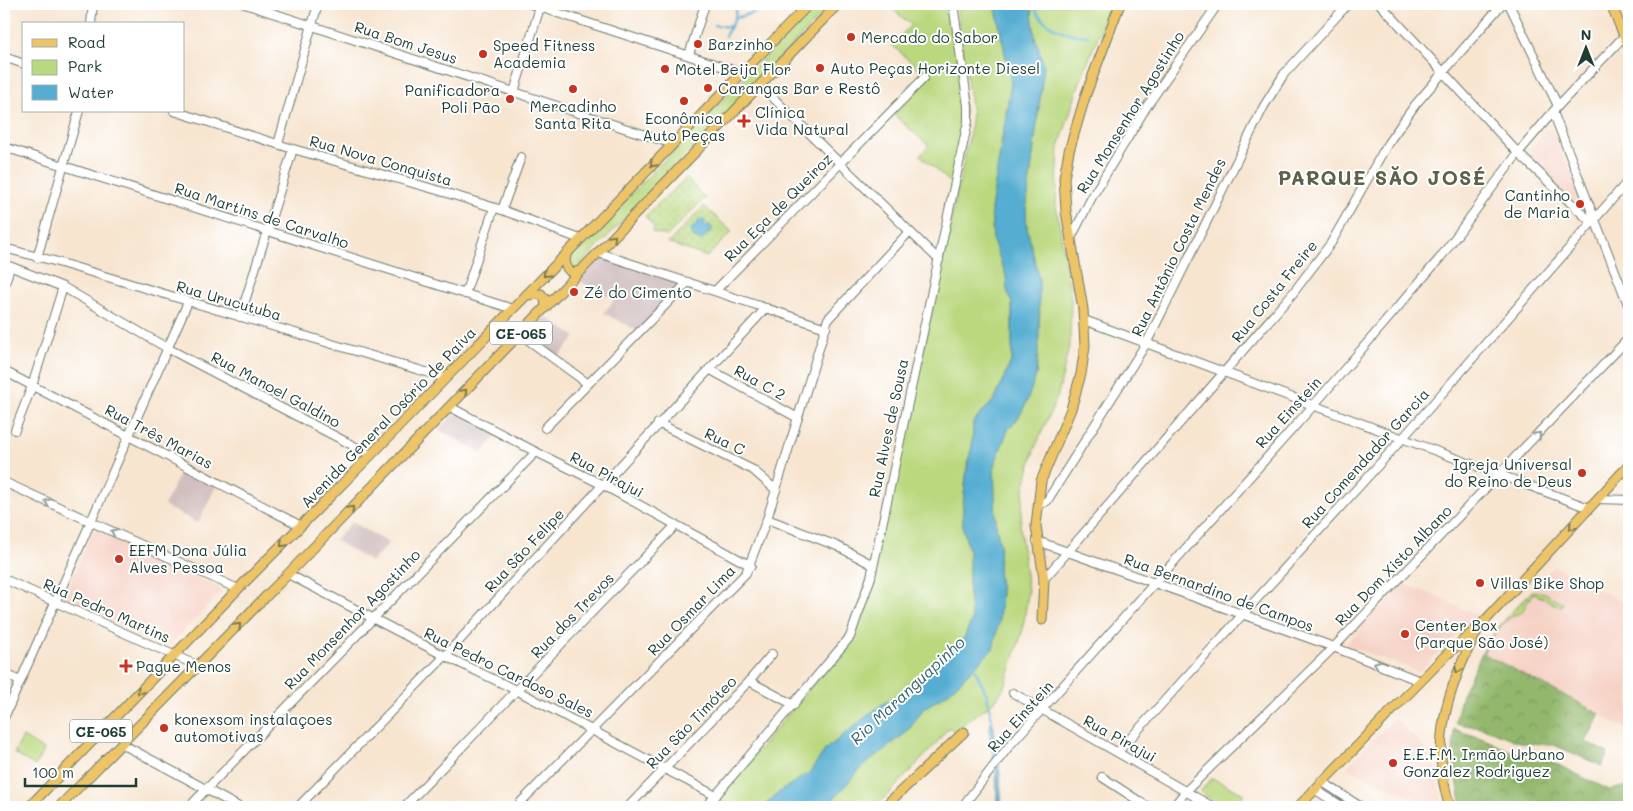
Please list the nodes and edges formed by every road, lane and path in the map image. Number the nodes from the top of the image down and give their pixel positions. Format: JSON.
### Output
{"nodes":[{"id":1,"x":93,"y":4,"type":"edge"},
{"id":2,"x":245,"y":4,"type":"edge"},
{"id":3,"x":318,"y":4,"type":"edge"},
{"id":4,"x":530,"y":4,"type":"edge"},
{"id":5,"x":704,"y":4,"type":"edge"},
{"id":6,"x":809,"y":4,"type":"edge"},
{"id":7,"x":838,"y":4,"type":"edge"},
{"id":8,"x":953,"y":4,"type":"edge"},
{"id":9,"x":1120,"y":4,"type":"edge"},
{"id":10,"x":1218,"y":4,"type":"edge"},
{"id":11,"x":1348,"y":4,"type":"edge"},
{"id":12,"x":1380,"y":4,"type":"edge"},
{"id":13,"x":1502,"y":4,"type":"edge"},
{"id":14,"x":1508,"y":4,"type":"edge"},
{"id":15,"x":1611,"y":4,"type":"edge"},
{"id":16,"x":540,"y":5,"type":"edge"},
{"id":17,"x":91,"y":22,"type":"edge"},
{"id":18,"x":311,"y":26,"type":"junction"},
{"id":19,"x":1627,"y":33,"type":"edge"},
{"id":20,"x":1629,"y":48,"type":"edge"},
{"id":21,"x":688,"y":55,"type":"junction"},
{"id":22,"x":4,"y":57,"type":"edge"},
{"id":23,"x":22,"y":63,"type":"edge"},
{"id":24,"x":1443,"y":72,"type":"junction"},
{"id":25,"x":742,"y":73,"type":"junction"},
{"id":26,"x":924,"y":78,"type":"dead end"},
{"id":27,"x":760,"y":85,"type":"junction"},
{"id":28,"x":514,"y":92,"type":"junction"},
{"id":29,"x":1556,"y":109,"type":"junction"},
{"id":30,"x":79,"y":112,"type":"edge"},
{"id":31,"x":177,"y":112,"type":"edge"},
{"id":32,"x":278,"y":144,"type":"junction"},
{"id":33,"x":673,"y":144,"type":"junction"},
{"id":34,"x":4,"y":147,"type":"edge"},
{"id":35,"x":292,"y":149,"type":"junction"},
{"id":36,"x":1518,"y":153,"type":"junction"},
{"id":37,"x":521,"y":157,"type":"dead end"},
{"id":38,"x":841,"y":164,"type":"junction"},
{"id":39,"x":63,"y":166,"type":"junction"},
{"id":40,"x":1629,"y":180,"type":"edge"},
{"id":41,"x":498,"y":209,"type":"junction"},
{"id":42,"x":1593,"y":220,"type":"junction"},
{"id":43,"x":267,"y":231,"type":"junction"},
{"id":44,"x":909,"y":232,"type":"junction"},
{"id":45,"x":1070,"y":238,"type":"junction"},
{"id":46,"x":580,"y":239,"type":"junction"},
{"id":47,"x":4,"y":248,"type":"edge"},
{"id":48,"x":599,"y":252,"type":"junction"},
{"id":49,"x":566,"y":254,"type":"junction"},
{"id":50,"x":28,"y":256,"type":"junction"},
{"id":51,"x":37,"y":258,"type":"junction"},
{"id":52,"x":939,"y":260,"type":"junction"},
{"id":53,"x":7,"y":265,"type":"edge"},
{"id":54,"x":582,"y":270,"type":"junction"},
{"id":55,"x":22,"y":271,"type":"junction"},
{"id":56,"x":688,"y":282,"type":"junction"},
{"id":57,"x":4,"y":287,"type":"edge"},
{"id":58,"x":63,"y":287,"type":"junction"},
{"id":59,"x":715,"y":291,"type":"junction"},
{"id":60,"x":465,"y":294,"type":"junction"},
{"id":61,"x":526,"y":295,"type":"junction"},
{"id":62,"x":188,"y":302,"type":"junction"},
{"id":63,"x":546,"y":307,"type":"junction"},
{"id":64,"x":1629,"y":307,"type":"edge"},
{"id":65,"x":766,"y":308,"type":"junction"},
{"id":66,"x":513,"y":309,"type":"junction"},
{"id":67,"x":240,"y":317,"type":"junction"},
{"id":68,"x":1084,"y":320,"type":"junction"},
{"id":69,"x":826,"y":328,"type":"junction"},
{"id":70,"x":520,"y":334,"type":"junction"},
{"id":71,"x":1629,"y":338,"type":"edge"},
{"id":72,"x":1146,"y":342,"type":"junction"},
{"id":73,"x":167,"y":348,"type":"junction"},
{"id":74,"x":708,"y":370,"type":"junction"},
{"id":75,"x":4,"y":371,"type":"edge"},
{"id":76,"x":1224,"y":373,"type":"junction"},
{"id":77,"x":446,"y":378,"type":"junction"},
{"id":78,"x":588,"y":383,"type":"junction"},
{"id":79,"x":32,"y":386,"type":"junction"},
{"id":80,"x":1313,"y":406,"type":"junction"},
{"id":81,"x":450,"y":407,"type":"junction"},
{"id":82,"x":798,"y":418,"type":"junction"},
{"id":83,"x":658,"y":423,"type":"junction"},
{"id":84,"x":545,"y":428,"type":"dead end"},
{"id":85,"x":15,"y":430,"type":"dead end"},
{"id":86,"x":129,"y":435,"type":"junction"},
{"id":87,"x":1402,"y":439,"type":"junction"},
{"id":88,"x":536,"y":452,"type":"junction"},
{"id":89,"x":371,"y":455,"type":"junction"},
{"id":90,"x":1629,"y":465,"type":"edge"},
{"id":91,"x":1499,"y":476,"type":"junction"},
{"id":92,"x":4,"y":482,"type":"edge"},
{"id":93,"x":603,"y":484,"type":"junction"},
{"id":94,"x":776,"y":490,"type":"junction"},
{"id":95,"x":1598,"y":499,"type":"junction"},
{"id":96,"x":1629,"y":500,"type":"edge"},
{"id":97,"x":1038,"y":505,"type":"junction"},
{"id":98,"x":1589,"y":508,"type":"junction"},
{"id":99,"x":767,"y":520,"type":"junction"},
{"id":100,"x":91,"y":522,"type":"junction"},
{"id":101,"x":301,"y":526,"type":"junction"},
{"id":102,"x":675,"y":526,"type":"junction"},
{"id":103,"x":1036,"y":541,"type":"junction"},
{"id":104,"x":1068,"y":551,"type":"junction"},
{"id":105,"x":873,"y":565,"type":"junction"},
{"id":106,"x":751,"y":566,"type":"junction"},
{"id":107,"x":288,"y":574,"type":"junction"},
{"id":108,"x":4,"y":578,"type":"edge"},
{"id":109,"x":1044,"y":579,"type":"junction"},
{"id":110,"x":1153,"y":584,"type":"junction"},
{"id":111,"x":238,"y":589,"type":"junction"},
{"id":112,"x":56,"y":602,"type":"junction"},
{"id":113,"x":1242,"y":616,"type":"junction"},
{"id":114,"x":371,"y":619,"type":"junction"},
{"id":115,"x":1042,"y":620,"type":"dead end"},
{"id":116,"x":1480,"y":626,"type":"junction"},
{"id":117,"x":1334,"y":647,"type":"junction"},
{"id":118,"x":772,"y":654,"type":"dead end"},
{"id":119,"x":174,"y":656,"type":"junction"},
{"id":120,"x":445,"y":656,"type":"junction"},
{"id":121,"x":198,"y":666,"type":"junction"},
{"id":122,"x":4,"y":672,"type":"edge"},
{"id":123,"x":749,"y":680,"type":"junction"},
{"id":124,"x":1420,"y":681,"type":"junction"},
{"id":125,"x":20,"y":682,"type":"junction"},
{"id":126,"x":518,"y":690,"type":"junction"},
{"id":127,"x":1013,"y":692,"type":"dead end"},
{"id":128,"x":794,"y":705,"type":"junction"},
{"id":129,"x":1043,"y":711,"type":"junction"},
{"id":130,"x":4,"y":718,"type":"edge"},
{"id":131,"x":593,"y":729,"type":"junction"},
{"id":132,"x":964,"y":732,"type":"dead end"},
{"id":133,"x":122,"y":744,"type":"junction"},
{"id":134,"x":1118,"y":752,"type":"junction"},
{"id":135,"x":666,"y":768,"type":"junction"},
{"id":136,"x":1102,"y":777,"type":"dead end"},
{"id":137,"x":1321,"y":781,"type":"junction"},
{"id":138,"x":1314,"y":788,"type":"junction"},
{"id":139,"x":206,"y":790,"type":"junction"},
{"id":140,"x":1186,"y":791,"type":"junction"},
{"id":141,"x":716,"y":796,"type":"junction"},
{"id":142,"x":29,"y":807,"type":"edge"},
{"id":143,"x":59,"y":807,"type":"edge"},
{"id":144,"x":189,"y":807,"type":"edge"},
{"id":145,"x":239,"y":807,"type":"edge"},
{"id":146,"x":298,"y":807,"type":"edge"},
{"id":147,"x":404,"y":807,"type":"edge"},
{"id":148,"x":516,"y":807,"type":"edge"},
{"id":149,"x":628,"y":807,"type":"edge"},
{"id":150,"x":706,"y":807,"type":"edge"},
{"id":151,"x":884,"y":807,"type":"edge"},
{"id":152,"x":962,"y":807,"type":"edge"},
{"id":153,"x":1148,"y":807,"type":"edge"},
{"id":154,"x":1173,"y":807,"type":"edge"},
{"id":155,"x":1213,"y":807,"type":"edge"},
{"id":156,"x":1298,"y":807,"type":"edge"},
{"id":157,"x":1343,"y":807,"type":"edge"},
{"id":158,"x":1361,"y":807,"type":"edge"},
{"id":159,"x":1450,"y":807,"type":"edge"}],
"edges":[{"from":1,"to":17,"type":"street"},
{"from":2,"to":18,"type":"street","name":"Rua Bom Jesus"},
{"from":3,"to":18,"type":"street"},
{"from":4,"to":16,"type":"street"},
{"from":5,"to":21,"type":"street"},
{"from":6,"to":25,"type":"main road","name":"Avenida General Osório de Paiva","number":"CE-065"},
{"from":7,"to":27,"type":"main road","number":"CE-065"},
{"from":8,"to":52,"type":"street","name":"Rua Alves de Sousa"},
{"from":9,"to":45,"type":"main road"},
{"from":10,"to":45,"type":"street","name":"Rua Monsenhor Agostinho"},
{"from":11,"to":72,"type":"street","name":"Rua Antônio Costa Mendes"},
{"from":12,"to":24,"type":"street"},
{"from":13,"to":24,"type":"street","name":"Rua Costa Freire"},
{"from":14,"to":29,"type":"street"},
{"from":15,"to":19,"type":"main road"},
{"from":16,"to":21,"type":"street"},
{"from":16,"to":28,"type":"street"},
{"from":18,"to":28,"type":"street","name":"Rua Bom Jesus"},
{"from":18,"to":32,"type":"street"},
{"from":19,"to":20,"type":"main road"},
{"from":19,"to":29,"type":"street","name":"Rua Einstein"},
{"from":21,"to":25,"type":"street"},
{"from":22,"to":23,"type":"street"},
{"from":24,"to":36,"type":"street"},
{"from":24,"to":76,"type":"street","name":"Rua Costa Freire"},
{"from":25,"to":33,"type":"main road","name":"Avenida General Osório de Paiva","number":"CE-065"},
{"from":26,"to":38,"type":"street","name":"Rua Eça de Queiroz"},
{"from":27,"to":38,"type":"street"},
{"from":48,"to":27,"type":"main road","number":"CE-065","one_way":true},
{"from":28,"to":33,"type":"street","name":"Rua Bom Jesus"},
{"from":29,"to":36,"type":"street","name":"Rua Einstein"},
{"from":29,"to":42,"type":"street"},
{"from":30,"to":39,"type":"street"},
{"from":31,"to":32,"type":"street","name":"Rua Nova Conquista"},
{"from":32,"to":35,"type":"street","name":"Rua Nova Conquista"},
{"from":33,"to":46,"type":"main road","name":"Avenida General Osório de Paiva","number":"CE-065","one_way":true},
{"from":34,"to":39,"type":"street","name":"Rua Martins de Carvalho"},
{"from":35,"to":41,"type":"street","name":"Rua Nova Conquista"},
{"from":35,"to":43,"type":"street"},
{"from":36,"to":42,"type":"street"},
{"from":36,"to":80,"type":"street","name":"Rua Einstein"},
{"from":37,"to":41,"type":"street"},
{"from":38,"to":44,"type":"street"},
{"from":38,"to":59,"type":"street","name":"Rua Eça de Queiroz"},
{"from":39,"to":43,"type":"street","name":"Rua Martins de Carvalho"},
{"from":39,"to":51,"type":"street"},
{"from":40,"to":42,"type":"street","name":"Rua Comendador Garcia"},
{"from":41,"to":46,"type":"street","name":"Rua Nova Conquista"},
{"from":41,"to":60,"type":"street"},
{"from":42,"to":64,"type":"street"},
{"from":42,"to":87,"type":"street","name":"Rua Comendador Garcia"},
{"from":43,"to":60,"type":"street","name":"Rua Martins de Carvalho"},
{"from":43,"to":67,"type":"street"},
{"from":44,"to":52,"type":"street"},
{"from":44,"to":69,"type":"street","name":"Rua Osmar Lima"},
{"from":45,"to":68,"type":"main road"},
{"from":46,"to":49,"type":"main road","name":"Avenida General Osório de Paiva","number":"CE-065"},
{"from":47,"to":50,"type":"street","name":"Rua Urucutuba"},
{"from":48,"to":54,"type":"main road","number":"CE-065"},
{"from":48,"to":56,"type":"street"},
{"from":49,"to":54,"type":"main road"},
{"from":49,"to":61,"type":"main road","name":"Avenida General Osório de Paiva","number":"CE-065","one_way":true},
{"from":50,"to":51,"type":"street","name":"Rua Urucutuba"},
{"from":50,"to":55,"type":"street"},
{"from":51,"to":62,"type":"street","name":"Rua Urucutuba"},
{"from":52,"to":105,"type":"street","name":"Rua Alves de Sousa"},
{"from":53,"to":55,"type":"street","name":"Rua Manoel Galdino"},
{"from":53,"to":57,"type":"street"},
{"from":54,"to":63,"type":"main road","number":"CE-065"},
{"from":55,"to":58,"type":"street","name":"Rua Manoel Galdino"},
{"from":56,"to":59,"type":"street"},
{"from":56,"to":78,"type":"street"},
{"from":58,"to":73,"type":"street","name":"Rua Manoel Galdino"},
{"from":58,"to":79,"type":"street"},
{"from":59,"to":65,"type":"street"},
{"from":60,"to":66,"type":"street","name":"Rua Martins de Carvalho"},
{"from":61,"to":63,"type":"main road"},
{"from":61,"to":66,"type":"main road","name":"Avenida General Osório de Paiva","number":"CE-065"},
{"from":62,"to":67,"type":"street","name":"Rua Urucutuba"},
{"from":62,"to":73,"type":"street"},
{"from":63,"to":70,"type":"main road","number":"CE-065"},
{"from":65,"to":69,"type":"street"},
{"from":65,"to":74,"type":"street","name":"Rua São Felipe"},
{"from":66,"to":77,"type":"main road","name":"Avenida General Osório de Paiva","number":"CE-065"},
{"from":67,"to":77,"type":"street","name":"Rua Urucutuba"},
{"from":68,"to":72,"type":"street"},
{"from":68,"to":97,"type":"main road"},
{"from":69,"to":82,"type":"street","name":"Rua Osmar Lima"},
{"from":70,"to":78,"type":"street"},
{"from":81,"to":70,"type":"main road","number":"CE-065","one_way":true},
{"from":91,"to":71,"type":"street","name":"Rua Dom Xisto Albano","one_way":true},
{"from":72,"to":76,"type":"street"},
{"from":72,"to":97,"type":"street","name":"Rua Antônio Costa Mendes"},
{"from":73,"to":86,"type":"street"},
{"from":73,"to":89,"type":"street","name":"Rua Manoel Galdino"},
{"from":74,"to":82,"type":"street","name":"Rua C 2"},
{"from":74,"to":83,"type":"street","name":"Rua São Felipe"},
{"from":75,"to":79,"type":"street","name":"Rua Três Marias"},
{"from":76,"to":80,"type":"street"},
{"from":76,"to":104,"type":"street","name":"Rua Costa Freire"},
{"from":77,"to":89,"type":"main road","name":"Avenida General Osório de Paiva","number":"CE-065"},
{"from":78,"to":84,"type":"street"},
{"from":79,"to":85,"type":"street"},
{"from":79,"to":86,"type":"street","name":"Rua Três Marias"},
{"from":80,"to":87,"type":"street"},
{"from":80,"to":110,"type":"street","name":"Rua Einstein"},
{"from":81,"to":88,"type":"street","name":"Rua Pirajui"},
{"from":107,"to":81,"type":"main road","number":"CE-065","one_way":true},
{"from":82,"to":94,"type":"street","name":"Rua Osmar Lima"},
{"from":83,"to":93,"type":"street","name":"Rua São Felipe"},
{"from":83,"to":94,"type":"street","name":"Rua C"},
{"from":86,"to":100,"type":"street"},
{"from":86,"to":101,"type":"street","name":"Rua Três Marias"},
{"from":87,"to":91,"type":"street"},
{"from":87,"to":113,"type":"street","name":"Rua Comendador Garcia"},
{"from":88,"to":93,"type":"street","name":"Rua Pirajui"},
{"from":88,"to":114,"type":"street","name":"Rua Monsenhor Agostinho"},
{"from":89,"to":101,"type":"main road","name":"Avenida General Osório de Paiva","number":"CE-065"},
{"from":90,"to":95,"type":"main road"},
{"from":91,"to":98,"type":"street"},
{"from":91,"to":117,"type":"street","name":"Rua Dom Xisto Albano"},
{"from":100,"to":92,"type":"street","one_way":true},
{"from":93,"to":102,"type":"street","name":"Rua Pirajui"},
{"from":93,"to":120,"type":"street","name":"Rua São Felipe"},
{"from":94,"to":99,"type":"street","name":"Rua Osmar Lima"},
{"from":95,"to":96,"type":"street"},
{"from":95,"to":98,"type":"main road"},
{"from":97,"to":103,"type":"main road"},
{"from":98,"to":116,"type":"main road","one_way":true},
{"from":99,"to":105,"type":"street"},
{"from":99,"to":106,"type":"street","name":"Rua Osmar Lima"},
{"from":111,"to":100,"type":"street","one_way":true},
{"from":100,"to":112,"type":"street"},
{"from":101,"to":111,"type":"main road","name":"Avenida General Osório de Paiva","number":"CE-065","one_way":true},
{"from":102,"to":106,"type":"street","name":"Rua Pirajui"},
{"from":102,"to":126,"type":"street","name":"Rua dos Trevos"},
{"from":103,"to":104,"type":"street","name":"Rua Bernardino de Campos"},
{"from":103,"to":109,"type":"main road"},
{"from":104,"to":109,"type":"street","name":"Rua Costa Freire"},
{"from":104,"to":110,"type":"street","name":"Rua Bernardino de Campos"},
{"from":105,"to":128,"type":"street","name":"Rua Alves de Sousa"},
{"from":106,"to":131,"type":"street","name":"Rua Osmar Lima"},
{"from":107,"to":114,"type":"street","name":"Rua Pedro Cardoso Sales"},
{"from":121,"to":107,"type":"main road","number":"CE-065","one_way":true},
{"from":108,"to":112,"type":"street","name":"Rua Pedro Martins"},
{"from":109,"to":115,"type":"main road"},
{"from":110,"to":113,"type":"street","name":"Rua Bernardino de Campos"},
{"from":110,"to":129,"type":"street","name":"Rua Einstein"},
{"from":111,"to":119,"type":"main road","name":"Avenida General Osório de Paiva","number":"CE-065"},
{"from":112,"to":119,"type":"street","name":"Rua Pedro Martins"},
{"from":112,"to":125,"type":"street"},
{"from":113,"to":117,"type":"street","name":"Rua Bernardino de Campos"},
{"from":113,"to":134,"type":"street","name":"Rua Comendador Garcia"},
{"from":114,"to":120,"type":"street","name":"Rua Pedro Cardoso Sales"},
{"from":114,"to":139,"type":"street","name":"Rua Monsenhor Agostinho"},
{"from":116,"to":124,"type":"main road"},
{"from":116,"to":159,"type":"main road","one_way":true},
{"from":124,"to":117,"type":"street","name":"Rua Bernardino de Campos","one_way":true},
{"from":117,"to":140,"type":"street","name":"Rua Dom Xisto Albano"},
{"from":118,"to":123,"type":"street","name":"Rua São Timóteo"},
{"from":119,"to":121,"type":"street","name":"Rua Pedro Martins"},
{"from":119,"to":142,"type":"main road","name":"Avenida General Osório de Paiva","number":"CE-065","one_way":true},
{"from":120,"to":126,"type":"street","name":"Rua Pedro Cardoso Sales"},
{"from":120,"to":146,"type":"street","name":"Rua São Felipe"},
{"from":121,"to":133,"type":"main road","number":"CE-065"},
{"from":122,"to":125,"type":"street"},
{"from":123,"to":128,"type":"street"},
{"from":123,"to":135,"type":"street","name":"Rua São Timóteo"},
{"from":124,"to":137,"type":"main road"},
{"from":125,"to":130,"type":"street"},
{"from":126,"to":131,"type":"street","name":"Rua Pedro Cardoso Sales"},
{"from":126,"to":147,"type":"street","name":"Rua dos Trevos"},
{"from":127,"to":129,"type":"street","name":"Rua Pirajui"},
{"from":128,"to":141,"type":"street","name":"Rua Alves de Sousa"},
{"from":129,"to":134,"type":"street","name":"Rua Pirajui"},
{"from":129,"to":152,"type":"street","name":"Rua Einstein"},
{"from":131,"to":135,"type":"street","name":"Rua Pedro Cardoso Sales"},
{"from":131,"to":148,"type":"street","name":"Rua Osmar Lima"},
{"from":132,"to":151,"type":"main road"},
{"from":133,"to":139,"type":"street"},
{"from":133,"to":143,"type":"main road","number":"CE-065"},
{"from":134,"to":140,"type":"street","name":"Rua Pirajui"},
{"from":135,"to":141,"type":"street","name":"Rua Pedro Cardoso Sales"},
{"from":135,"to":149,"type":"street","name":"Rua São Timóteo"},
{"from":136,"to":153,"type":"street"},
{"from":137,"to":138,"type":"main road"},
{"from":137,"to":158,"type":"street"},
{"from":138,"to":156,"type":"main road"},
{"from":138,"to":157,"type":"street"},
{"from":139,"to":144,"type":"street","name":"Rua Monsenhor Agostinho"},
{"from":139,"to":145,"type":"street"},
{"from":140,"to":154,"type":"street","name":"Rua Dom Xisto Albano"},
{"from":140,"to":155,"type":"street","name":"Rua Pirajui"},
{"from":141,"to":150,"type":"street","name":"Rua Alves de Sousa"}]}
